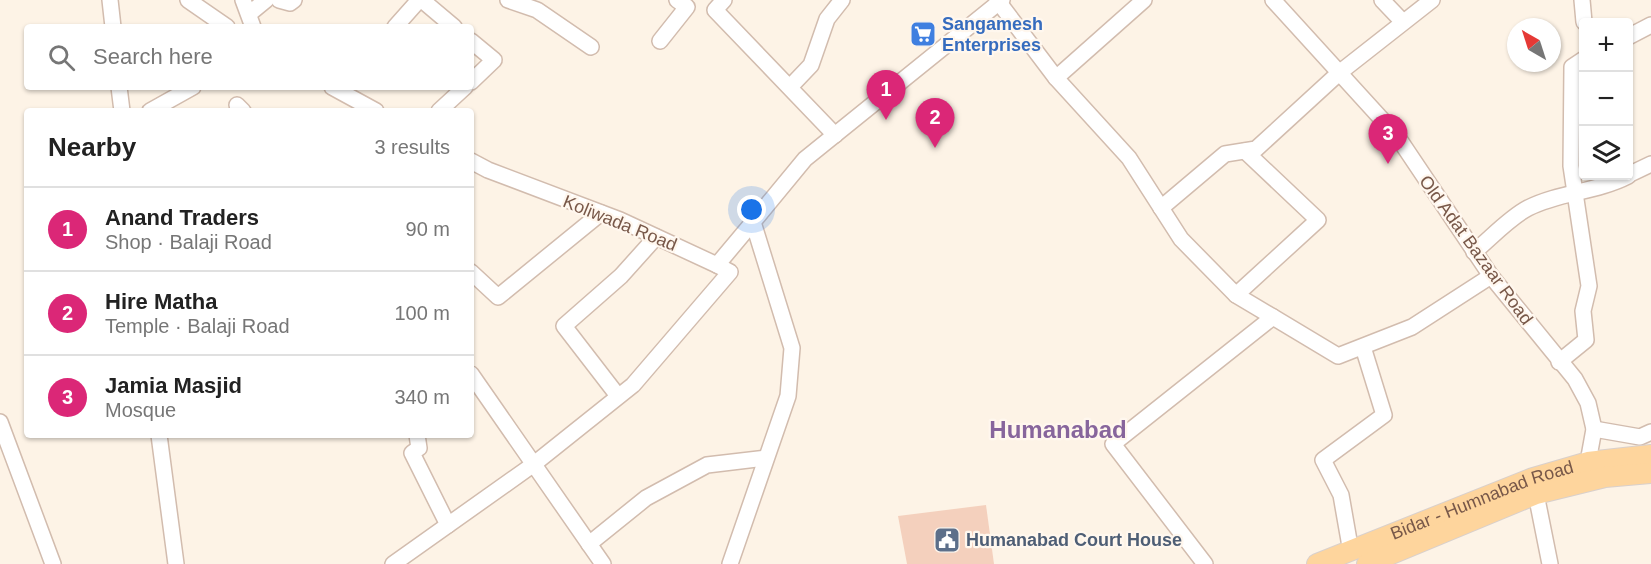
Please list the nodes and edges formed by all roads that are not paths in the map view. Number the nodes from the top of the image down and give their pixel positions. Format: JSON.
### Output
{"nodes":[{"id":1,"x":110,"y":0,"type":"edge"},
{"id":2,"x":188,"y":0,"type":"edge"},
{"id":3,"x":266,"y":0,"type":"edge"},
{"id":4,"x":279,"y":0,"type":"edge"},
{"id":5,"x":294,"y":0,"type":"edge"},
{"id":6,"x":420,"y":0,"type":"edge"},
{"id":7,"x":508,"y":0,"type":"edge"},
{"id":8,"x":677,"y":0,"type":"edge"},
{"id":9,"x":724,"y":0,"type":"edge"},
{"id":10,"x":842,"y":0,"type":"edge"},
{"id":11,"x":1144,"y":0,"type":"edge"},
{"id":12,"x":1273,"y":0,"type":"edge"},
{"id":13,"x":1382,"y":0,"type":"edge"},
{"id":14,"x":1432,"y":0,"type":"edge"},
{"id":15,"x":1582,"y":0,"type":"edge"},
{"id":16,"x":1000,"y":1,"type":"edge"},
{"id":17,"x":248,"y":14,"type":"edge"},
{"id":18,"x":1584,"y":18,"type":"edge"},
{"id":19,"x":1402,"y":21,"type":"junction"},
{"id":20,"x":112,"y":24,"type":"edge"},
{"id":21,"x":223,"y":24,"type":"edge"},
{"id":22,"x":398,"y":24,"type":"edge"},
{"id":23,"x":450,"y":24,"type":"edge"},
{"id":24,"x":1651,"y":25,"type":"edge"},
{"id":25,"x":1633,"y":35,"type":"edge"},
{"id":26,"x":660,"y":41,"type":"dead end"},
{"id":27,"x":474,"y":43,"type":"edge"},
{"id":28,"x":591,"y":47,"type":"dead end"},
{"id":29,"x":1579,"y":62,"type":"edge"},
{"id":30,"x":1339,"y":73,"type":"junction"},
{"id":31,"x":1056,"y":78,"type":"junction"},
{"id":32,"x":474,"y":79,"type":"edge"},
{"id":33,"x":790,"y":87,"type":"junction"},
{"id":34,"x":119,"y":90,"type":"edge"},
{"id":35,"x":188,"y":90,"type":"edge"},
{"id":36,"x":341,"y":90,"type":"edge"},
{"id":37,"x":462,"y":90,"type":"edge"},
{"id":38,"x":122,"y":108,"type":"edge"},
{"id":39,"x":156,"y":108,"type":"edge"},
{"id":40,"x":371,"y":108,"type":"edge"},
{"id":41,"x":442,"y":108,"type":"edge"},
{"id":42,"x":835,"y":135,"type":"junction"},
{"id":43,"x":1245,"y":151,"type":"junction"},
{"id":44,"x":474,"y":162,"type":"edge"},
{"id":45,"x":1651,"y":164,"type":"edge"},
{"id":46,"x":1633,"y":173,"type":"edge"},
{"id":47,"x":1620,"y":180,"type":"edge"},
{"id":48,"x":1575,"y":192,"type":"junction"},
{"id":49,"x":1161,"y":208,"type":"junction"},
{"id":50,"x":601,"y":213,"type":"junction"},
{"id":51,"x":753,"y":222,"type":"junction"},
{"id":52,"x":656,"y":237,"type":"junction"},
{"id":53,"x":1474,"y":252,"type":"junction"},
{"id":54,"x":717,"y":265,"type":"junction"},
{"id":55,"x":474,"y":275,"type":"edge"},
{"id":56,"x":1491,"y":276,"type":"junction"},
{"id":57,"x":1236,"y":295,"type":"junction"},
{"id":58,"x":1273,"y":318,"type":"junction"},
{"id":59,"x":1363,"y":346,"type":"junction"},
{"id":60,"x":1559,"y":362,"type":"junction"},
{"id":61,"x":474,"y":378,"type":"edge"},
{"id":62,"x":618,"y":396,"type":"junction"},
{"id":63,"x":0,"y":422,"type":"edge"},
{"id":64,"x":1594,"y":429,"type":"junction"},
{"id":65,"x":1651,"y":432,"type":"edge"},
{"id":66,"x":159,"y":438,"type":"edge"},
{"id":67,"x":417,"y":438,"type":"edge"},
{"id":68,"x":1651,"y":455,"type":"edge"},
{"id":69,"x":766,"y":458,"type":"junction"},
{"id":70,"x":1588,"y":462,"type":"junction"},
{"id":71,"x":534,"y":464,"type":"junction"},
{"id":72,"x":1651,"y":473,"type":"edge"},
{"id":73,"x":1535,"y":486,"type":"junction"},
{"id":74,"x":448,"y":525,"type":"junction"},
{"id":75,"x":589,"y":544,"type":"junction"},
{"id":76,"x":1351,"y":552,"type":"junction"},
{"id":77,"x":53,"y":564,"type":"edge"},
{"id":78,"x":176,"y":564,"type":"edge"},
{"id":79,"x":393,"y":564,"type":"edge"},
{"id":80,"x":603,"y":564,"type":"edge"},
{"id":81,"x":730,"y":564,"type":"edge"},
{"id":82,"x":1205,"y":564,"type":"edge"},
{"id":83,"x":1317,"y":564,"type":"edge"},
{"id":84,"x":1367,"y":564,"type":"edge"},
{"id":85,"x":1550,"y":564,"type":"edge"}],
"edges":[{"from":1,"to":20,"type":"street"},
{"from":2,"to":21,"type":"street"},
{"from":3,"to":17,"type":"street"},
{"from":4,"to":5,"type":"street"},
{"from":6,"to":22,"type":"street"},
{"from":6,"to":23,"type":"street"},
{"from":7,"to":28,"type":"street"},
{"from":8,"to":26,"type":"street"},
{"from":9,"to":33,"type":"street"},
{"from":10,"to":33,"type":"street"},
{"from":11,"to":31,"type":"street"},
{"from":12,"to":30,"type":"street","name":"Old Adat Bazaar Road"},
{"from":13,"to":19,"type":"street"},
{"from":14,"to":19,"type":"street"},
{"from":15,"to":18,"type":"street"},
{"from":16,"to":31,"type":"street"},
{"from":16,"to":42,"type":"street"},
{"from":19,"to":30,"type":"street"},
{"from":24,"to":25,"type":"street"},
{"from":27,"to":32,"type":"street"},
{"from":29,"to":48,"type":"street"},
{"from":30,"to":43,"type":"street"},
{"from":30,"to":53,"type":"street","name":"Old Adat Bazaar Road"},
{"from":31,"to":49,"type":"street"},
{"from":33,"to":42,"type":"street"},
{"from":34,"to":38,"type":"street"},
{"from":35,"to":39,"type":"street"},
{"from":36,"to":40,"type":"street"},
{"from":37,"to":41,"type":"street"},
{"from":42,"to":51,"type":"street"},
{"from":43,"to":49,"type":"street"},
{"from":43,"to":57,"type":"street"},
{"from":44,"to":50,"type":"street","name":"Koliwada Road"},
{"from":45,"to":46,"type":"street"},
{"from":47,"to":48,"type":"street"},
{"from":48,"to":53,"type":"street"},
{"from":48,"to":60,"type":"street"},
{"from":49,"to":57,"type":"street"},
{"from":50,"to":52,"type":"street","name":"Koliwada Road"},
{"from":50,"to":55,"type":"street"},
{"from":51,"to":54,"type":"street"},
{"from":51,"to":69,"type":"street"},
{"from":52,"to":54,"type":"street","name":"Koliwada Road"},
{"from":52,"to":62,"type":"street"},
{"from":53,"to":56,"type":"street","name":"Old Adat Bazaar Road"},
{"from":54,"to":62,"type":"street"},
{"from":56,"to":59,"type":"street"},
{"from":56,"to":60,"type":"street","name":"Old Adat Bazaar Road"},
{"from":57,"to":58,"type":"street"},
{"from":58,"to":59,"type":"street"},
{"from":58,"to":82,"type":"street"},
{"from":59,"to":76,"type":"street"},
{"from":60,"to":64,"type":"street","name":"Old Adat Bazaar Road"},
{"from":61,"to":71,"type":"street"},
{"from":62,"to":71,"type":"street"},
{"from":63,"to":77,"type":"street"},
{"from":64,"to":65,"type":"street"},
{"from":64,"to":70,"type":"street","name":"Old Adat Bazaar Road"},
{"from":66,"to":78,"type":"street"},
{"from":67,"to":74,"type":"street"},
{"from":68,"to":70,"type":"main road","name":"Bidar - Humnabad Road"},
{"from":69,"to":75,"type":"street"},
{"from":69,"to":81,"type":"street"},
{"from":70,"to":73,"type":"main road","name":"Bidar - Humnabad Road"},
{"from":71,"to":74,"type":"street"},
{"from":71,"to":75,"type":"street"},
{"from":72,"to":73,"type":"main road","name":"Bidar - Humnabad Road"},
{"from":73,"to":76,"type":"main road","name":"Bidar - Humnabad Road"},
{"from":73,"to":84,"type":"main road","name":"Bidar - Humnabad Road"},
{"from":73,"to":85,"type":"street"},
{"from":74,"to":79,"type":"street"},
{"from":75,"to":80,"type":"street"},
{"from":76,"to":83,"type":"main road","name":"Bidar - Humnabad Road"}]}
